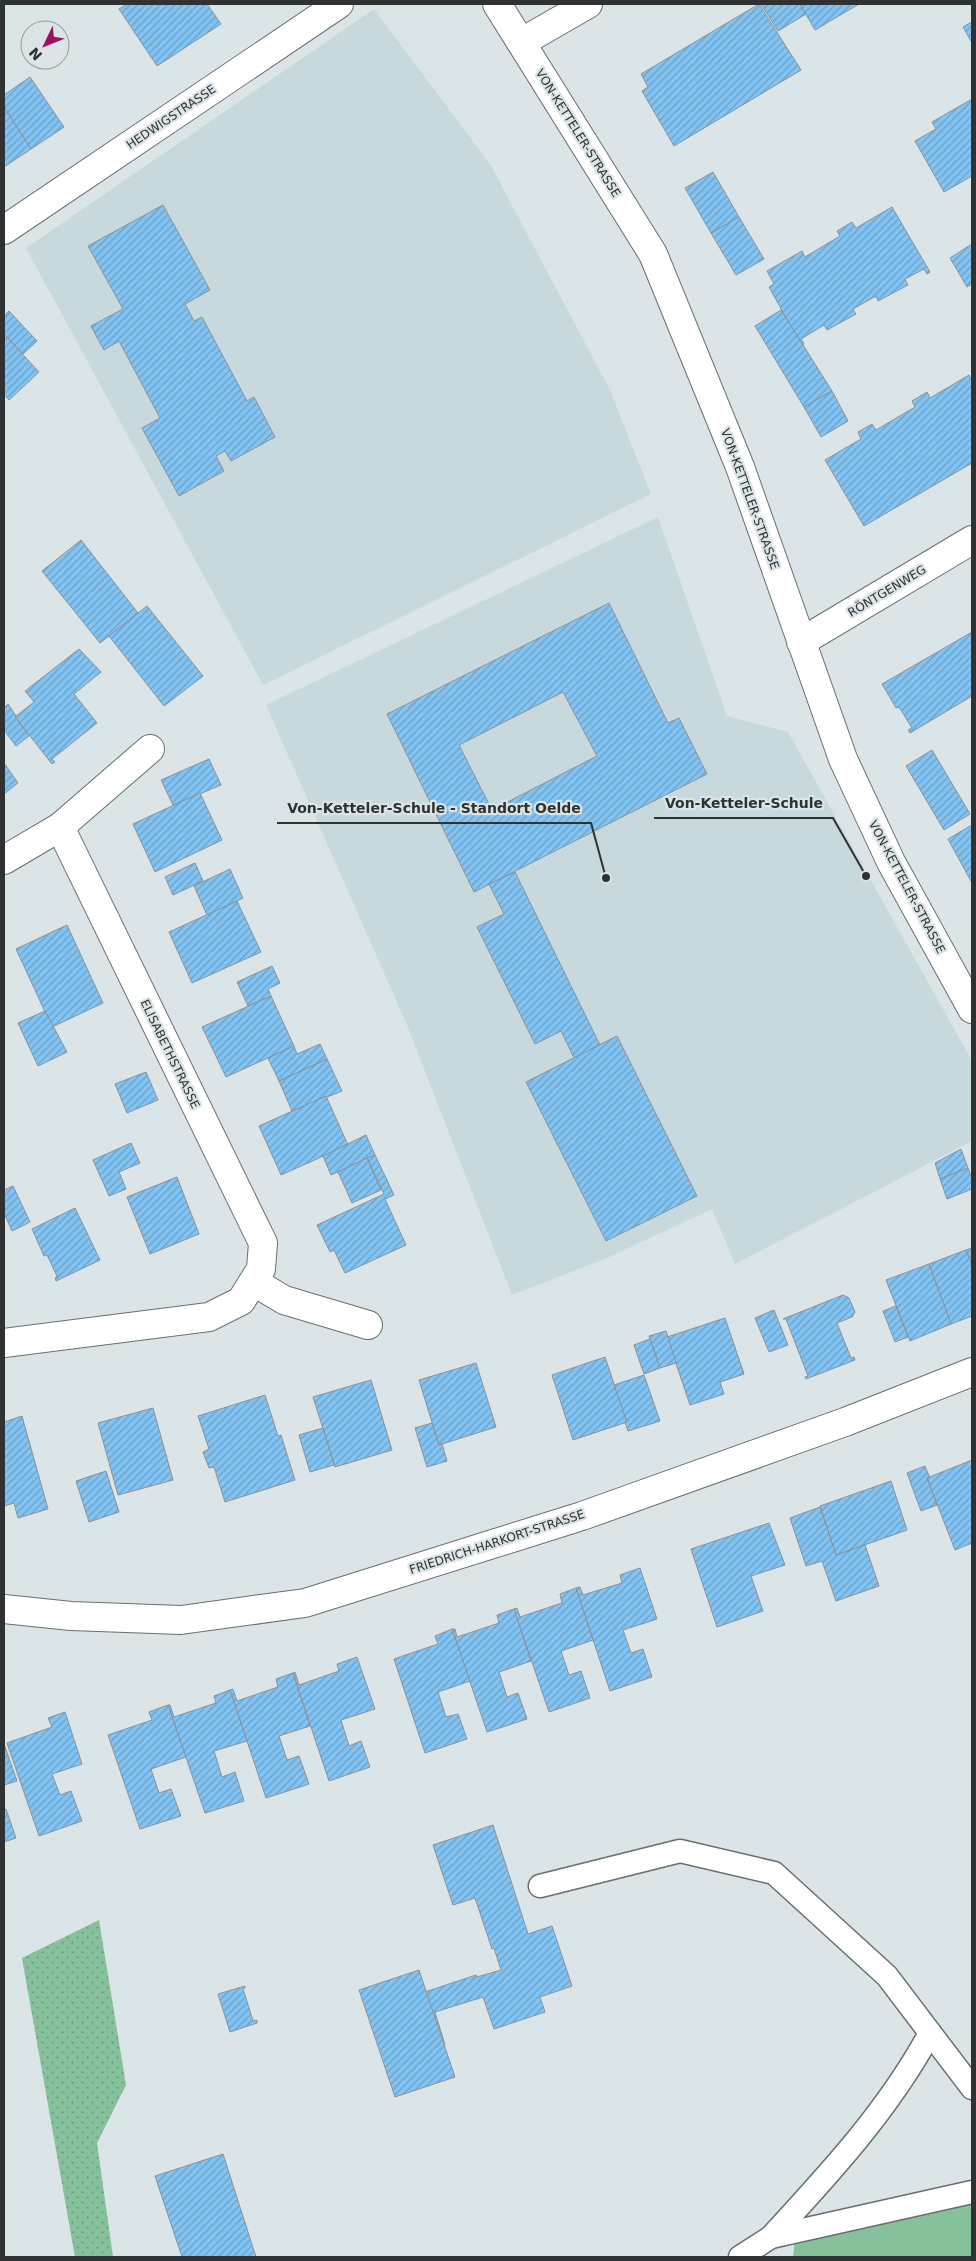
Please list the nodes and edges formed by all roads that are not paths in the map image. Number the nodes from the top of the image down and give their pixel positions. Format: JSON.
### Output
{"nodes":[{"id":1,"x":339,"y":4,"type":"edge"},
{"id":2,"x":497,"y":4,"type":"edge"},
{"id":3,"x":588,"y":4,"type":"edge"},
{"id":4,"x":522,"y":42,"type":"junction"},
{"id":5,"x":4,"y":230,"type":"edge"},
{"id":6,"x":972,"y":540,"type":"edge"},
{"id":7,"x":801,"y":642,"type":"junction"},
{"id":8,"x":150,"y":749,"type":"dead end"},
{"id":9,"x":60,"y":828,"type":"junction"},
{"id":10,"x":4,"y":860,"type":"edge"},
{"id":11,"x":972,"y":1009,"type":"edge"},
{"id":12,"x":254,"y":1282,"type":"junction"},
{"id":13,"x":368,"y":1325,"type":"dead end"},
{"id":14,"x":4,"y":1344,"type":"edge"},
{"id":15,"x":972,"y":1372,"type":"edge"},
{"id":16,"x":4,"y":1609,"type":"edge"},
{"id":17,"x":540,"y":1886,"type":"dead end"},
{"id":18,"x":930,"y":2033,"type":"junction"},
{"id":19,"x":972,"y":2088,"type":"edge"},
{"id":20,"x":972,"y":2192,"type":"edge"},
{"id":21,"x":771,"y":2237,"type":"junction"},
{"id":22,"x":740,"y":2257,"type":"edge"}],
"edges":[{"from":1,"to":5,"type":"street","name":"HEDWIGSTRASSE"},
{"from":2,"to":4,"type":"street","name":"VON-KETTELER-STRASSE"},
{"from":3,"to":4,"type":"street"},
{"from":4,"to":7,"type":"street","name":"VON-KETTELER-STRASSE"},
{"from":6,"to":7,"type":"street","name":"RÖNTGENWEG"},
{"from":7,"to":11,"type":"street","name":"VON-KETTELER-STRASSE"},
{"from":8,"to":9,"type":"street"},
{"from":9,"to":10,"type":"street"},
{"from":9,"to":12,"type":"street","name":"ELISABETHSTRASSE"},
{"from":12,"to":13,"type":"street"},
{"from":12,"to":14,"type":"street","name":"ELISABETHSTRASSE"},
{"from":15,"to":16,"type":"street","name":"FRIEDRICH-HARKORT-STRASSE"},
{"from":17,"to":18,"type":"lane"},
{"from":18,"to":19,"type":"lane"},
{"from":18,"to":21,"type":"lane"},
{"from":20,"to":21,"type":"lane"},
{"from":21,"to":22,"type":"lane"}]}
